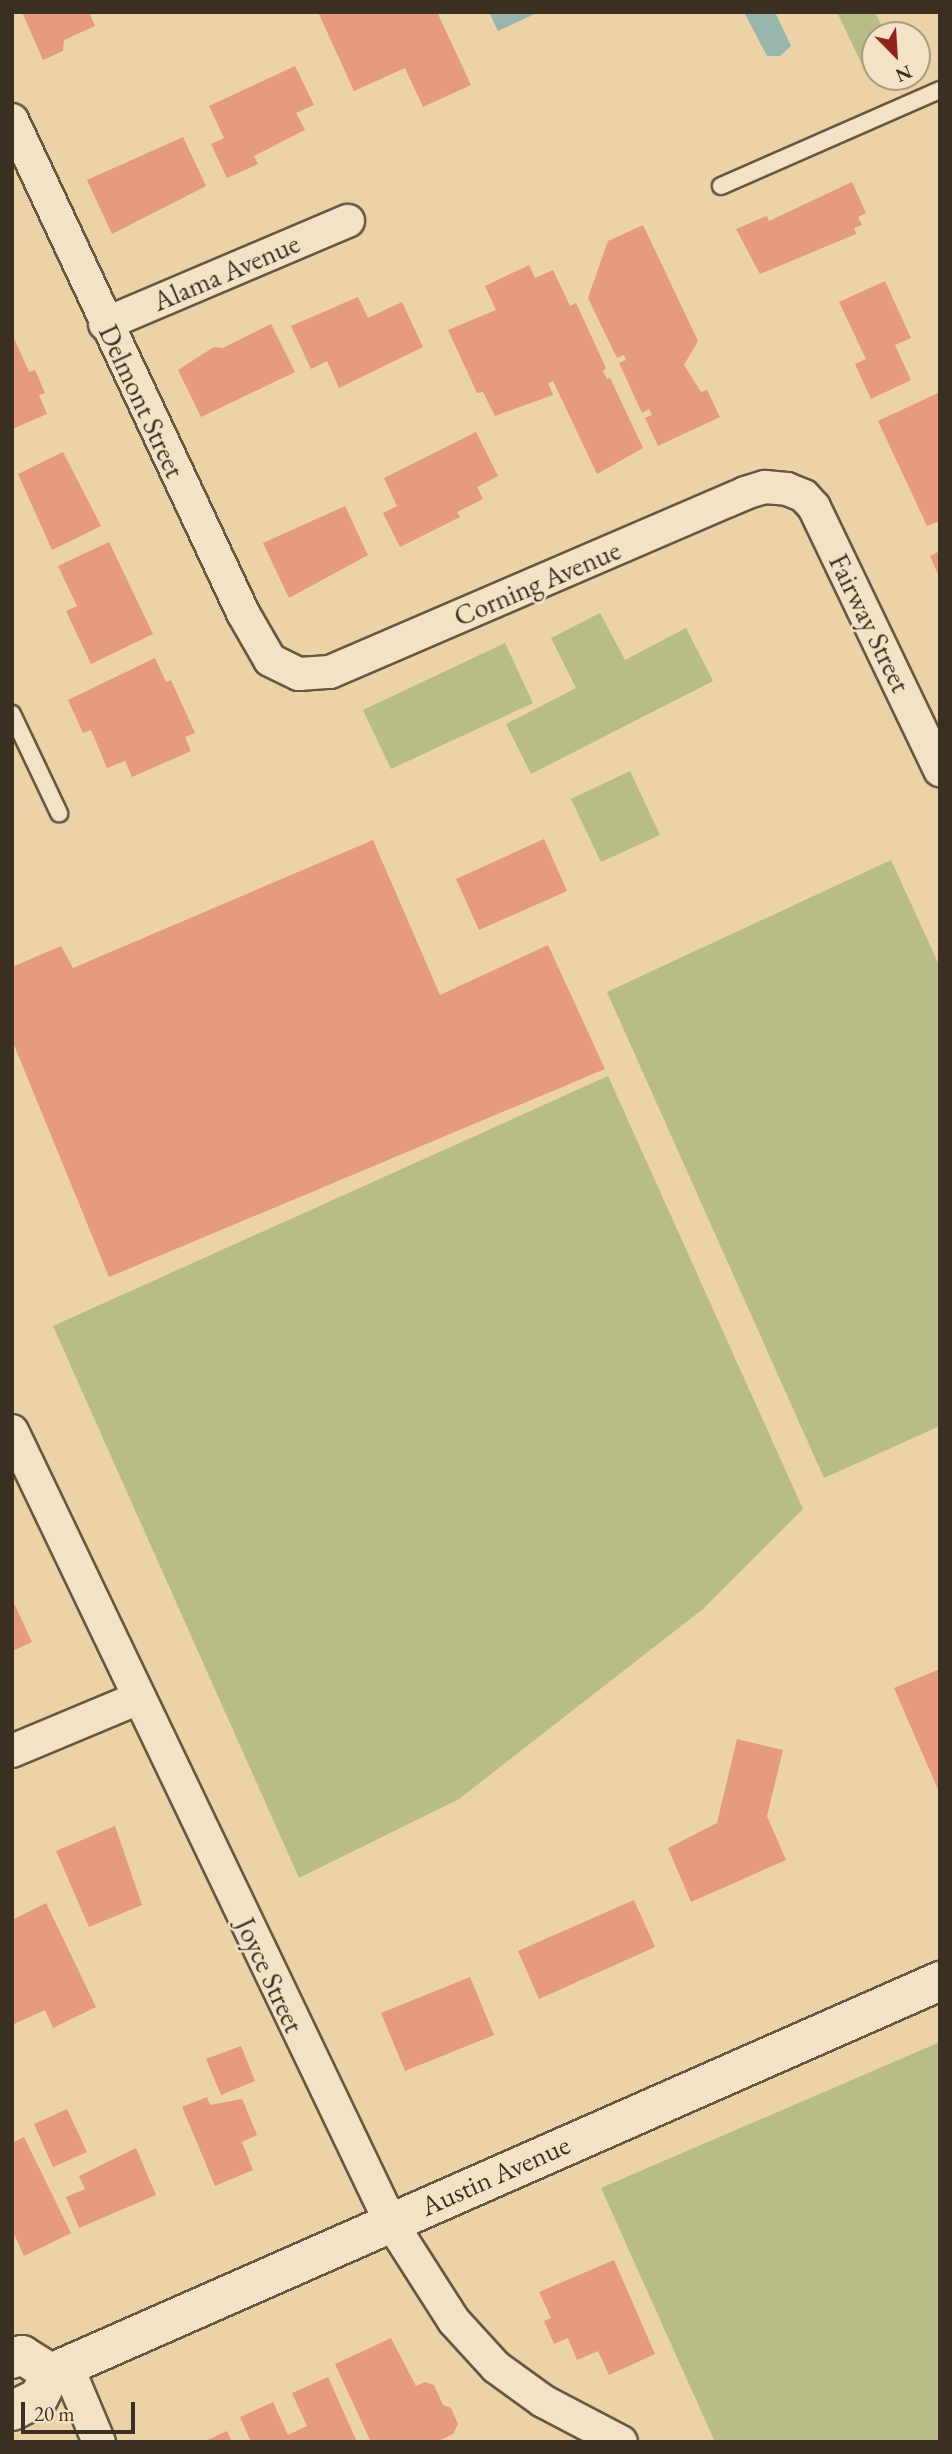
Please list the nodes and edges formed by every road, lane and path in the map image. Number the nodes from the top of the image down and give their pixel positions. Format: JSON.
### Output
{"nodes":[{"id":1,"x":940,"y":90,"type":"edge"},
{"id":2,"x":12,"y":120,"type":"edge"},
{"id":3,"x":722,"y":186,"type":"dead end"},
{"id":4,"x":348,"y":221,"type":"dead end"},
{"id":5,"x":105,"y":324,"type":"junction"},
{"id":6,"x":787,"y":489,"type":"joint"},
{"id":7,"x":288,"y":670,"type":"joint"},
{"id":8,"x":12,"y":713,"type":"edge"},
{"id":9,"x":940,"y":769,"type":"edge"},
{"id":10,"x":59,"y":813,"type":"dead end"},
{"id":11,"x":12,"y":1431,"type":"edge"},
{"id":12,"x":139,"y":1698,"type":"junction"},
{"id":13,"x":12,"y":1751,"type":"edge"},
{"id":14,"x":940,"y":1981,"type":"edge"},
{"id":15,"x":390,"y":2221,"type":"junction"},
{"id":16,"x":12,"y":2359,"type":"edge"},
{"id":17,"x":59,"y":2369,"type":"junction"},
{"id":18,"x":12,"y":2411,"type":"edge"},
{"id":19,"x":99,"y":2442,"type":"edge"},
{"id":20,"x":621,"y":2442,"type":"edge"}],
"edges":[{"from":1,"to":3,"type":"lane"},
{"from":2,"to":5,"type":"street","name":"Delmont Street"},
{"from":4,"to":5,"type":"street","name":"Alama Avenue"},
{"from":5,"to":7,"type":"street","name":"Delmont Street"},
{"from":6,"to":7,"type":"street","name":"Corning Avenue"},
{"from":6,"to":9,"type":"street","name":"Fairway Street"},
{"from":8,"to":10,"type":"lane"},
{"from":11,"to":12,"type":"street","name":"Joyce Street"},
{"from":12,"to":13,"type":"street"},
{"from":12,"to":15,"type":"street","name":"Joyce Street"},
{"from":14,"to":15,"type":"main road","name":"Austin Avenue"},
{"from":15,"to":17,"type":"main road","name":"Austin Avenue"},
{"from":15,"to":20,"type":"street","name":"Joyce Street"},
{"from":16,"to":17,"type":"main road"},
{"from":17,"to":18,"type":"main road"},
{"from":17,"to":19,"type":"street"}]}
